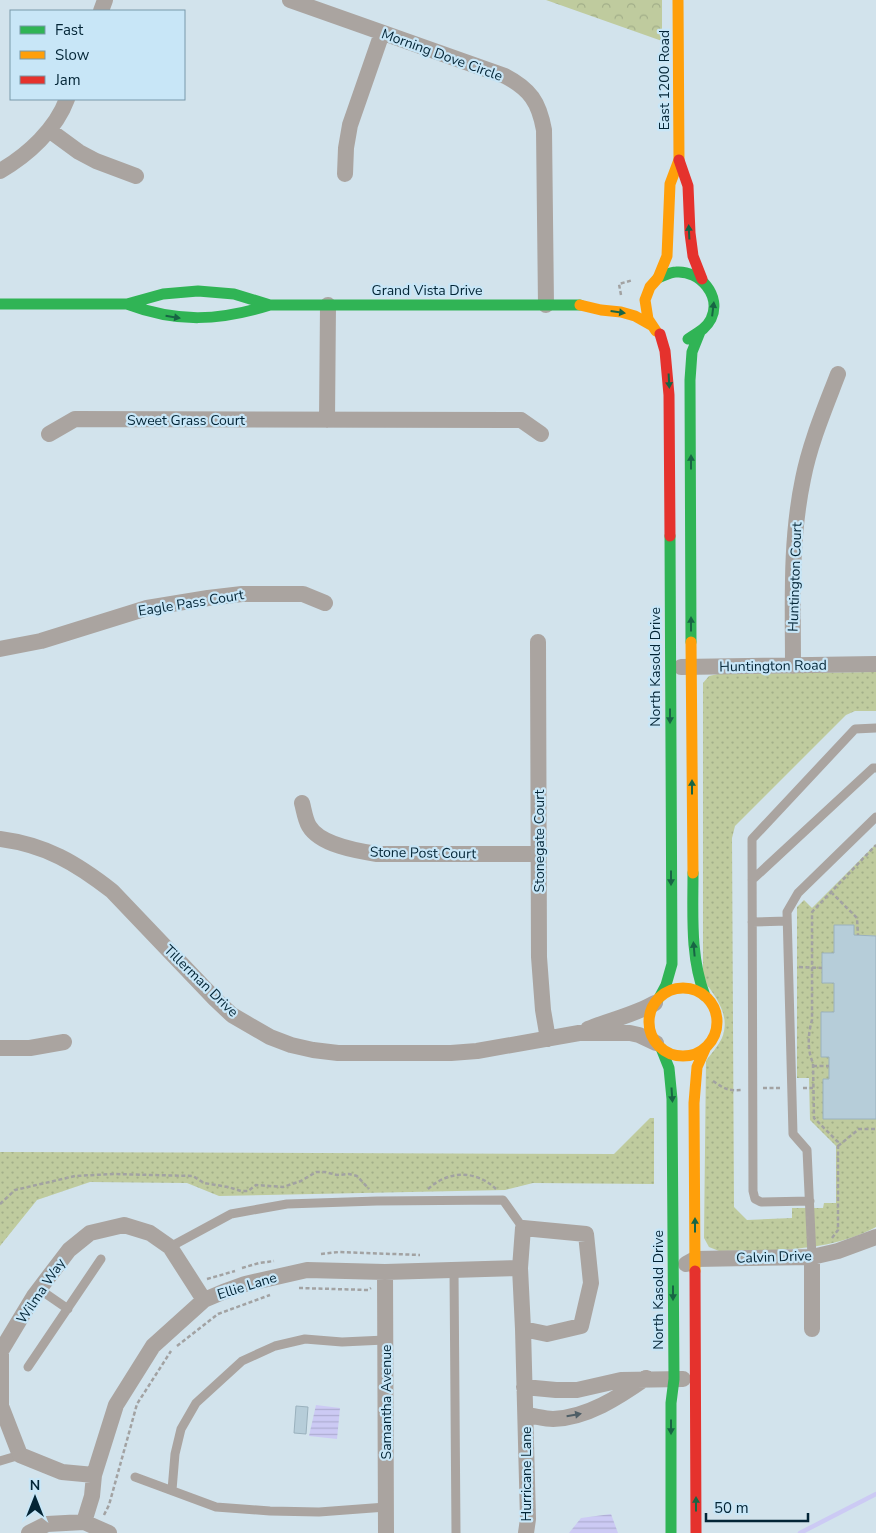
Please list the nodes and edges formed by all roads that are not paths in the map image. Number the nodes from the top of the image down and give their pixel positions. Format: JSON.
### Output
{"nodes":[{"id":1,"x":290,"y":0,"type":"edge"},
{"id":2,"x":678,"y":0,"type":"edge"},
{"id":3,"x":382,"y":33,"type":"junction"},
{"id":4,"x":67,"y":100,"type":"edge"},
{"id":5,"x":49,"y":130,"type":"junction"},
{"id":6,"x":679,"y":160,"type":"junction"},
{"id":7,"x":0,"y":171,"type":"edge"},
{"id":8,"x":345,"y":174,"type":"dead end"},
{"id":9,"x":136,"y":176,"type":"dead end"},
{"id":10,"x":658,"y":278,"type":"junction"},
{"id":11,"x":702,"y":279,"type":"junction"},
{"id":12,"x":650,"y":287,"type":"junction"},
{"id":13,"x":634,"y":293,"type":"dead end"},
{"id":14,"x":611,"y":298,"type":"dead end"},
{"id":15,"x":0,"y":304,"type":"edge"},
{"id":16,"x":126,"y":304,"type":"junction"},
{"id":17,"x":270,"y":305,"type":"junction"},
{"id":18,"x":328,"y":305,"type":"junction"},
{"id":19,"x":546,"y":305,"type":"junction"},
{"id":20,"x":583,"y":305,"type":"junction"},
{"id":21,"x":656,"y":329,"type":"junction"},
{"id":22,"x":700,"y":332,"type":"junction"},
{"id":23,"x":838,"y":374,"type":"dead end"},
{"id":24,"x":327,"y":420,"type":"junction"},
{"id":25,"x":49,"y":434,"type":"dead end"},
{"id":26,"x":542,"y":434,"type":"dead end"},
{"id":27,"x":325,"y":603,"type":"dead end"},
{"id":28,"x":538,"y":642,"type":"dead end"},
{"id":29,"x":0,"y":649,"type":"edge"},
{"id":30,"x":876,"y":664,"type":"edge"},
{"id":31,"x":793,"y":666,"type":"junction"},
{"id":32,"x":670,"y":667,"type":"junction"},
{"id":33,"x":692,"y":667,"type":"junction"},
{"id":34,"x":876,"y":728,"type":"edge"},
{"id":35,"x":876,"y":768,"type":"edge"},
{"id":36,"x":302,"y":803,"type":"dead end"},
{"id":37,"x":876,"y":816,"type":"edge"},
{"id":38,"x":0,"y":839,"type":"edge"},
{"id":39,"x":539,"y":854,"type":"junction"},
{"id":40,"x":752,"y":880,"type":"junction"},
{"id":41,"x":787,"y":921,"type":"junction"},
{"id":42,"x":752,"y":922,"type":"junction"},
{"id":43,"x":705,"y":996,"type":"junction"},
{"id":44,"x":657,"y":1001,"type":"junction"},
{"id":45,"x":579,"y":1033,"type":"junction"},
{"id":46,"x":548,"y":1039,"type":"junction"},
{"id":47,"x":64,"y":1042,"type":"dead end"},
{"id":48,"x":658,"y":1046,"type":"junction"},
{"id":49,"x":0,"y":1048,"type":"edge"},
{"id":50,"x":705,"y":1049,"type":"junction"},
{"id":51,"x":810,"y":1201,"type":"junction"},
{"id":52,"x":523,"y":1228,"type":"junction"},
{"id":53,"x":876,"y":1237,"type":"edge"},
{"id":54,"x":170,"y":1247,"type":"junction"},
{"id":55,"x":812,"y":1251,"type":"junction"},
{"id":56,"x":101,"y":1259,"type":"dead end"},
{"id":57,"x":695,"y":1259,"type":"junction"},
{"id":58,"x":520,"y":1268,"type":"junction"},
{"id":59,"x":454,"y":1270,"type":"junction"},
{"id":60,"x":673,"y":1271,"type":"junction"},
{"id":61,"x":385,"y":1276,"type":"junction"},
{"id":62,"x":39,"y":1289,"type":"junction"},
{"id":63,"x":204,"y":1300,"type":"junction"},
{"id":64,"x":68,"y":1309,"type":"junction"},
{"id":65,"x":523,"y":1329,"type":"junction"},
{"id":66,"x":812,"y":1329,"type":"dead end"},
{"id":67,"x":385,"y":1340,"type":"junction"},
{"id":68,"x":28,"y":1367,"type":"dead end"},
{"id":69,"x":646,"y":1378,"type":"junction"},
{"id":70,"x":674,"y":1379,"type":"junction"},
{"id":71,"x":695,"y":1379,"type":"junction"},
{"id":72,"x":524,"y":1387,"type":"junction"},
{"id":73,"x":526,"y":1414,"type":"junction"},
{"id":74,"x":20,"y":1455,"type":"junction"},
{"id":75,"x":0,"y":1461,"type":"edge"},
{"id":76,"x":94,"y":1475,"type":"junction"},
{"id":77,"x":135,"y":1477,"type":"dead end"},
{"id":78,"x":172,"y":1490,"type":"junction"},
{"id":79,"x":386,"y":1507,"type":"junction"},
{"id":80,"x":97,"y":1527,"type":"edge"},
{"id":81,"x":29,"y":1533,"type":"edge"},
{"id":82,"x":386,"y":1533,"type":"edge"},
{"id":83,"x":456,"y":1533,"type":"edge"},
{"id":84,"x":526,"y":1533,"type":"edge"},
{"id":85,"x":671,"y":1533,"type":"edge"},
{"id":86,"x":696,"y":1533,"type":"edge"}],
"edges":[{"from":1,"to":3,"type":"street","name":"Morning Dove Circle"},
{"from":2,"to":6,"type":"main road","name":"East 1200 Road"},
{"from":3,"to":8,"type":"street"},
{"from":3,"to":19,"type":"street","name":"Morning Dove Circle"},
{"from":4,"to":5,"type":"street"},
{"from":5,"to":7,"type":"street"},
{"from":5,"to":9,"type":"street"},
{"from":6,"to":10,"type":"main road","name":"East 1200 Road"},
{"from":11,"to":6,"type":"main road","name":"East 1200 Road","one_way":true},
{"from":10,"to":11,"type":"main road"},
{"from":10,"to":12,"type":"main road"},
{"from":22,"to":11,"type":"main road","one_way":true},
{"from":12,"to":13,"type":"main road"},
{"from":12,"to":21,"type":"main road"},
{"from":14,"to":20,"type":"main road","name":"Grand Vista Drive"},
{"from":15,"to":16,"type":"main road","name":"Grand Vista Drive"},
{"from":16,"to":17,"type":"main road","name":"Grand Vista Drive"},
{"from":16,"to":17,"type":"main road","name":"Grand Vista Drive","one_way":true},
{"from":17,"to":18,"type":"main road","name":"Grand Vista Drive"},
{"from":18,"to":19,"type":"main road","name":"Grand Vista Drive"},
{"from":18,"to":24,"type":"street"},
{"from":19,"to":20,"type":"main road","name":"Grand Vista Drive"},
{"from":20,"to":21,"type":"main road","name":"Grand Vista Drive","one_way":true},
{"from":21,"to":22,"type":"main road"},
{"from":21,"to":32,"type":"main road","name":"North Kasold Drive","one_way":true},
{"from":33,"to":22,"type":"main road","one_way":true},
{"from":23,"to":31,"type":"street","name":"Huntington Court"},
{"from":24,"to":25,"type":"street","name":"Sweet Grass Court"},
{"from":24,"to":26,"type":"street","name":"Sweet Grass Court"},
{"from":27,"to":29,"type":"street","name":"Eagle Pass Court"},
{"from":28,"to":39,"type":"street","name":"Stonegate Court"},
{"from":30,"to":31,"type":"street","name":"Huntington Road"},
{"from":31,"to":33,"type":"street","name":"Huntington Road"},
{"from":32,"to":33,"type":"street","name":"Huntington Road"},
{"from":32,"to":44,"type":"main road","name":"North Kasold Drive","one_way":true},
{"from":43,"to":33,"type":"main road","one_way":true},
{"from":34,"to":40,"type":"lane"},
{"from":35,"to":40,"type":"lane"},
{"from":36,"to":39,"type":"street","name":"Stone Post Court"},
{"from":37,"to":41,"type":"lane"},
{"from":38,"to":46,"type":"street","name":"Tillerman Drive"},
{"from":39,"to":46,"type":"street","name":"Stonegate Court"},
{"from":40,"to":42,"type":"lane"},
{"from":41,"to":42,"type":"lane"},
{"from":41,"to":51,"type":"lane"},
{"from":42,"to":51,"type":"lane"},
{"from":43,"to":44,"type":"main road"},
{"from":43,"to":50,"type":"main road"},
{"from":44,"to":45,"type":"street","name":"Tillerman Drive"},
{"from":44,"to":48,"type":"main road"},
{"from":45,"to":46,"type":"street","name":"Tillerman Drive"},
{"from":45,"to":48,"type":"street","name":"Tillerman Drive"},
{"from":47,"to":49,"type":"street"},
{"from":48,"to":50,"type":"main road"},
{"from":48,"to":60,"type":"main road","name":"North Kasold Drive","one_way":true},
{"from":57,"to":50,"type":"main road","one_way":true},
{"from":51,"to":55,"type":"lane"},
{"from":52,"to":54,"type":"lane"},
{"from":52,"to":58,"type":"street","name":"Hurricane Lane"},
{"from":52,"to":65,"type":"street"},
{"from":53,"to":55,"type":"street","name":"Calvin Drive"},
{"from":54,"to":62,"type":"street","name":"Wilma Way"},
{"from":54,"to":63,"type":"street","name":"Wilma Way"},
{"from":55,"to":57,"type":"street","name":"Calvin Drive"},
{"from":55,"to":66,"type":"street"},
{"from":56,"to":64,"type":"lane"},
{"from":57,"to":60,"type":"street","name":"Calvin Drive"},
{"from":57,"to":71,"type":"main road"},
{"from":58,"to":59,"type":"street","name":"Ellie Lane"},
{"from":58,"to":65,"type":"street","name":"Hurricane Lane"},
{"from":59,"to":61,"type":"street","name":"Ellie Lane"},
{"from":59,"to":83,"type":"lane"},
{"from":60,"to":70,"type":"main road","name":"North Kasold Drive","one_way":true},
{"from":61,"to":63,"type":"street","name":"Ellie Lane"},
{"from":61,"to":67,"type":"street","name":"Samantha Avenue"},
{"from":62,"to":64,"type":"lane"},
{"from":62,"to":74,"type":"street","name":"Wilma Way"},
{"from":63,"to":76,"type":"street","name":"Ellie Lane"},
{"from":64,"to":68,"type":"lane"},
{"from":65,"to":72,"type":"street","name":"Hurricane Lane"},
{"from":67,"to":78,"type":"lane"},
{"from":67,"to":79,"type":"street","name":"Samantha Avenue"},
{"from":69,"to":70,"type":"street"},
{"from":69,"to":72,"type":"street"},
{"from":73,"to":69,"type":"street","name":"Hurricane Lane","one_way":true},
{"from":70,"to":71,"type":"street"},
{"from":70,"to":85,"type":"main road","name":"North Kasold Drive","one_way":true},
{"from":86,"to":71,"type":"main road","one_way":true},
{"from":72,"to":73,"type":"street","name":"Hurricane Lane"},
{"from":73,"to":84,"type":"street","name":"Hurricane Lane"},
{"from":74,"to":75,"type":"lane"},
{"from":74,"to":76,"type":"street"},
{"from":76,"to":80,"type":"street","name":"Ellie Lane"},
{"from":77,"to":78,"type":"lane"},
{"from":78,"to":79,"type":"lane"},
{"from":79,"to":82,"type":"street","name":"Samantha Avenue"},
{"from":80,"to":81,"type":"street"}]}
